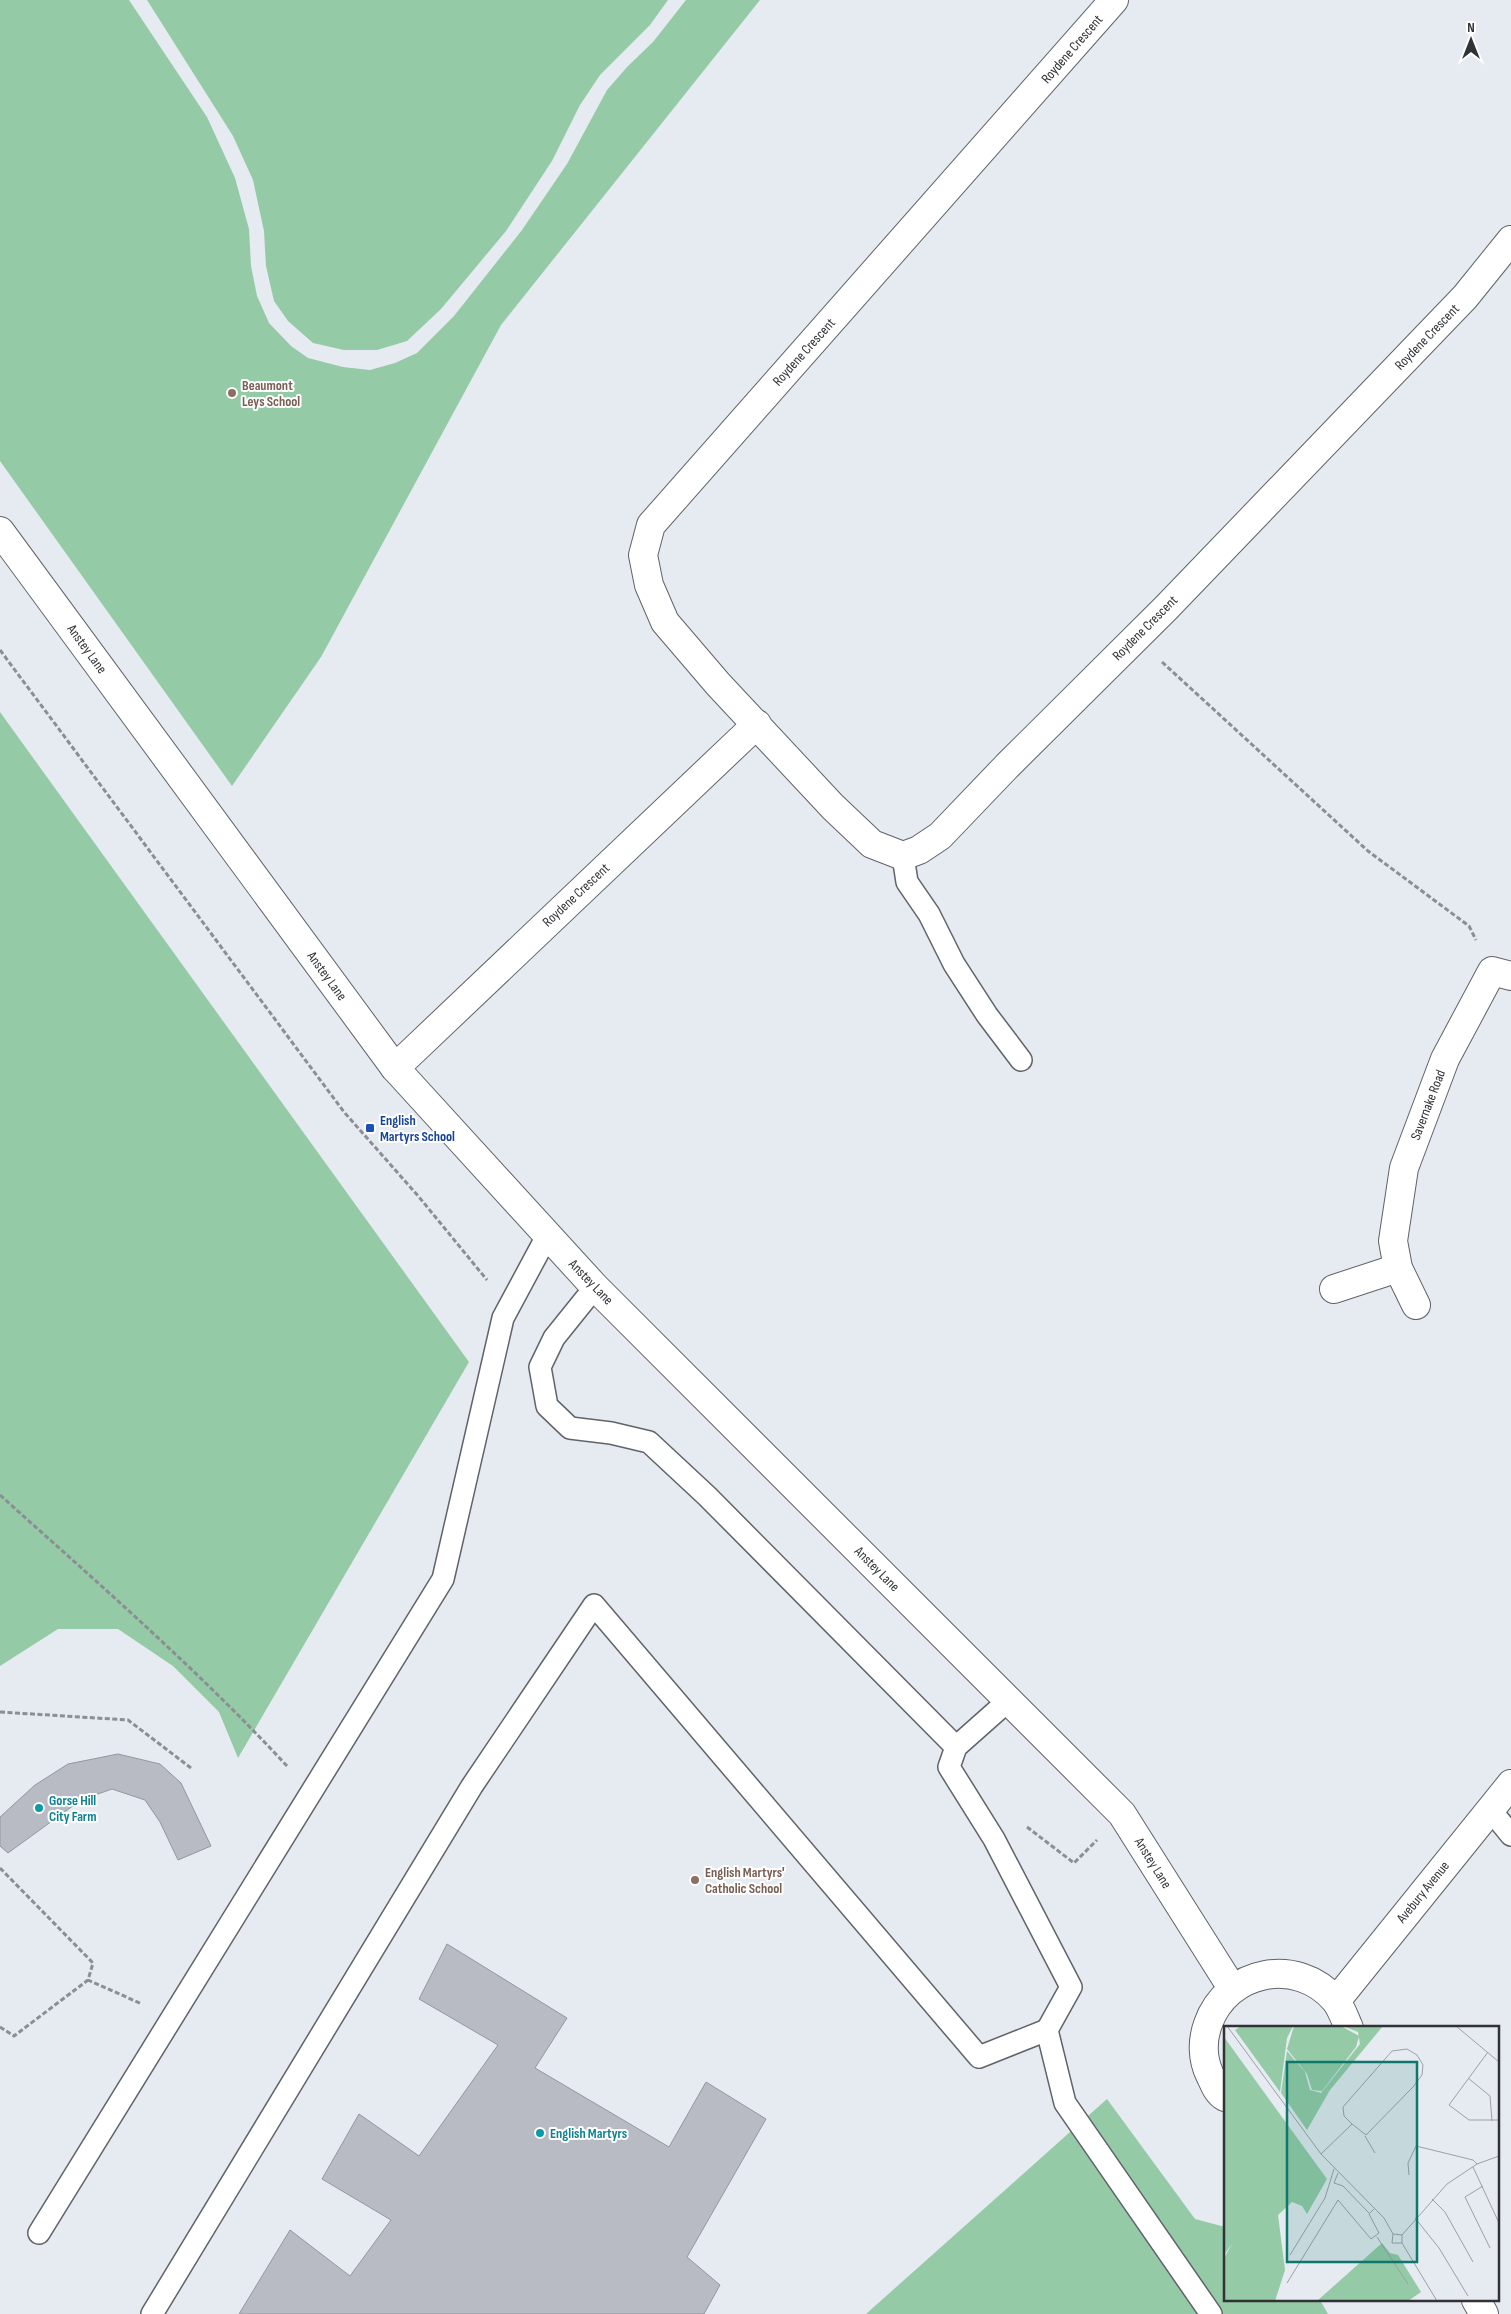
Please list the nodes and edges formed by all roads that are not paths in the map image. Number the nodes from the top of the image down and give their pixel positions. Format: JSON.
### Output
{"nodes":[{"id":1,"x":1114,"y":0,"type":"edge"},
{"id":2,"x":1511,"y":240,"type":"edge"},
{"id":3,"x":0,"y":531,"type":"edge"},
{"id":4,"x":757,"y":724,"type":"junction"},
{"id":5,"x":903,"y":856,"type":"junction"},
{"id":6,"x":1501,"y":974,"type":"edge"},
{"id":7,"x":1022,"y":1060,"type":"dead end"},
{"id":8,"x":395,"y":1068,"type":"junction"},
{"id":9,"x":547,"y":1236,"type":"junction"},
{"id":10,"x":1398,"y":1268,"type":"junction"},
{"id":11,"x":595,"y":1287,"type":"junction"},
{"id":12,"x":1334,"y":1289,"type":"dead end"},
{"id":13,"x":1416,"y":1305,"type":"dead end"},
{"id":14,"x":1008,"y":1700,"type":"junction"},
{"id":15,"x":956,"y":1747,"type":"junction"},
{"id":16,"x":1511,"y":1784,"type":"edge"},
{"id":17,"x":1490,"y":1808,"type":"junction"},
{"id":18,"x":1511,"y":1835,"type":"edge"},
{"id":19,"x":1232,"y":1988,"type":"junction"},
{"id":20,"x":1336,"y":2001,"type":"junction"},
{"id":21,"x":1348,"y":2026,"type":"edge"},
{"id":22,"x":1047,"y":2030,"type":"junction"},
{"id":23,"x":1224,"y":2096,"type":"edge"},
{"id":24,"x":39,"y":2233,"type":"dead end"},
{"id":25,"x":1477,"y":2302,"type":"edge"},
{"id":26,"x":152,"y":2314,"type":"edge"},
{"id":27,"x":1211,"y":2314,"type":"edge"},
{"id":28,"x":1484,"y":2314,"type":"edge"}],
"edges":[{"from":1,"to":4,"type":"street","name":"Roydene Crescent"},
{"from":2,"to":5,"type":"street","name":"Roydene Crescent"},
{"from":3,"to":8,"type":"street","name":"Anstey Lane"},
{"from":4,"to":5,"type":"street","name":"Roydene Crescent"},
{"from":4,"to":8,"type":"street","name":"Roydene Crescent"},
{"from":5,"to":7,"type":"lane"},
{"from":6,"to":10,"type":"street","name":"Savernake Road"},
{"from":8,"to":9,"type":"street","name":"Anstey Lane"},
{"from":9,"to":11,"type":"street","name":"Anstey Lane"},
{"from":9,"to":24,"type":"lane"},
{"from":10,"to":12,"type":"street"},
{"from":10,"to":13,"type":"street","name":"Savernake Road"},
{"from":11,"to":14,"type":"street","name":"Anstey Lane"},
{"from":11,"to":15,"type":"lane"},
{"from":14,"to":15,"type":"lane"},
{"from":14,"to":19,"type":"street","name":"Anstey Lane"},
{"from":15,"to":22,"type":"lane"},
{"from":16,"to":17,"type":"street","name":"Avebury Avenue"},
{"from":17,"to":18,"type":"lane"},
{"from":17,"to":20,"type":"street","name":"Avebury Avenue"},
{"from":19,"to":20,"type":"street"},
{"from":19,"to":23,"type":"street"},
{"from":20,"to":21,"type":"street"},
{"from":22,"to":26,"type":"lane"},
{"from":22,"to":27,"type":"lane"},
{"from":25,"to":28,"type":"street"}]}
